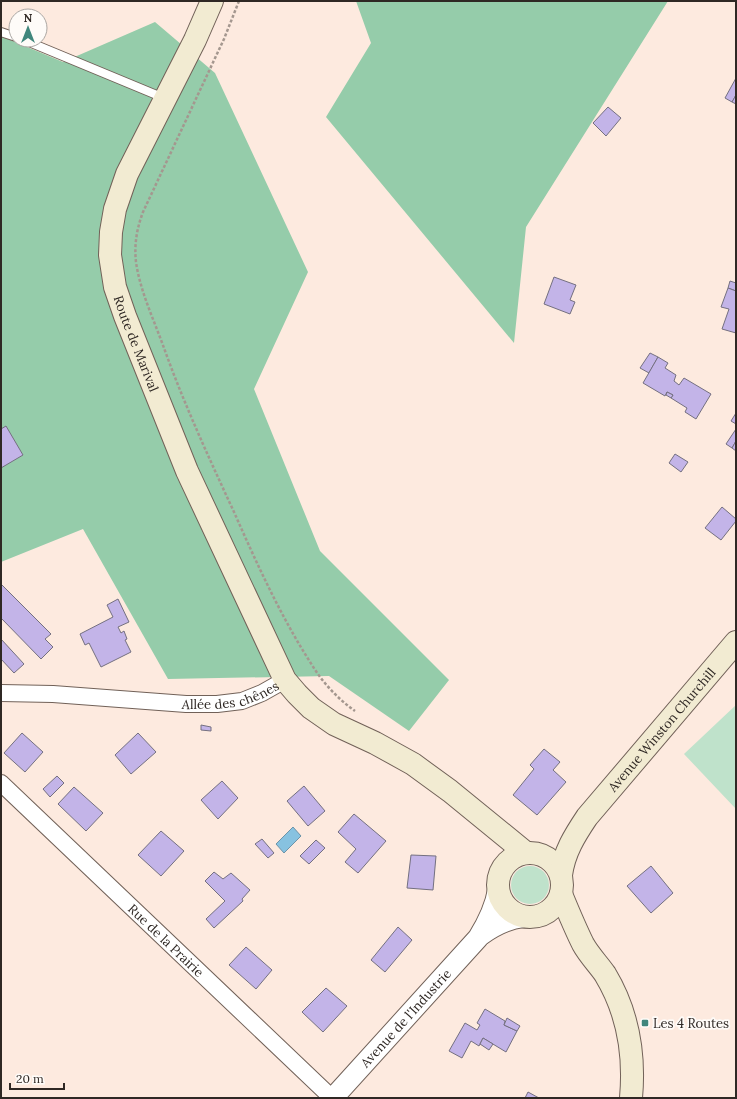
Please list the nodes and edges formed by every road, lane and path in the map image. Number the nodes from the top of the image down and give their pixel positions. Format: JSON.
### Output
{"nodes":[{"id":1,"x":212,"y":1,"type":"edge"},
{"id":2,"x":239,"y":1,"type":"edge"},
{"id":3,"x":43,"y":48,"type":"edge"},
{"id":4,"x":166,"y":99,"type":"junction"},
{"id":5,"x":736,"y":642,"type":"edge"},
{"id":6,"x":285,"y":680,"type":"junction"},
{"id":7,"x":1,"y":693,"type":"edge"},
{"id":8,"x":362,"y":715,"type":"dead end"},
{"id":9,"x":1,"y":782,"type":"edge"},
{"id":10,"x":587,"y":817,"type":"junction"},
{"id":11,"x":483,"y":818,"type":"junction"},
{"id":12,"x":530,"y":853,"type":"junction"},
{"id":13,"x":500,"y":880,"type":"junction"},
{"id":14,"x":561,"y":884,"type":"junction"},
{"id":15,"x":530,"y":917,"type":"junction"},
{"id":16,"x":478,"y":938,"type":"junction"},
{"id":17,"x":584,"y":946,"type":"junction"},
{"id":18,"x":333,"y":1098,"type":"edge"},
{"id":19,"x":631,"y":1098,"type":"edge"}],
"edges":[{"from":1,"to":4,"type":"main road","name":"Route de Marival"},
{"from":2,"to":8,"type":"path"},
{"from":3,"to":4,"type":"lane"},
{"from":4,"to":6,"type":"main road","name":"Route de Marival"},
{"from":5,"to":10,"type":"main road","name":"Avenue Winston Churchill"},
{"from":6,"to":7,"type":"street","name":"Allée des chênes"},
{"from":6,"to":11,"type":"main road","name":"Allée des chênes"},
{"from":9,"to":18,"type":"street","name":"Rue de la Prairie"},
{"from":10,"to":12,"type":"main road","name":"Avenue Winston Churchill"},
{"from":10,"to":14,"type":"main road","name":"Avenue Winston Churchill"},
{"from":11,"to":12,"type":"main road","name":"Allée des chênes"},
{"from":11,"to":13,"type":"main road","name":"Allée des chênes"},
{"from":12,"to":13,"type":"main road"},
{"from":12,"to":14,"type":"main road"},
{"from":13,"to":15,"type":"main road"},
{"from":13,"to":16,"type":"street","name":"Avenue de l'Industrie"},
{"from":14,"to":15,"type":"main road"},
{"from":14,"to":17,"type":"main road"},
{"from":15,"to":16,"type":"street","name":"Avenue de l'Industrie"},
{"from":15,"to":17,"type":"main road"},
{"from":16,"to":18,"type":"street","name":"Avenue de l'Industrie"},
{"from":17,"to":19,"type":"main road"}]}
